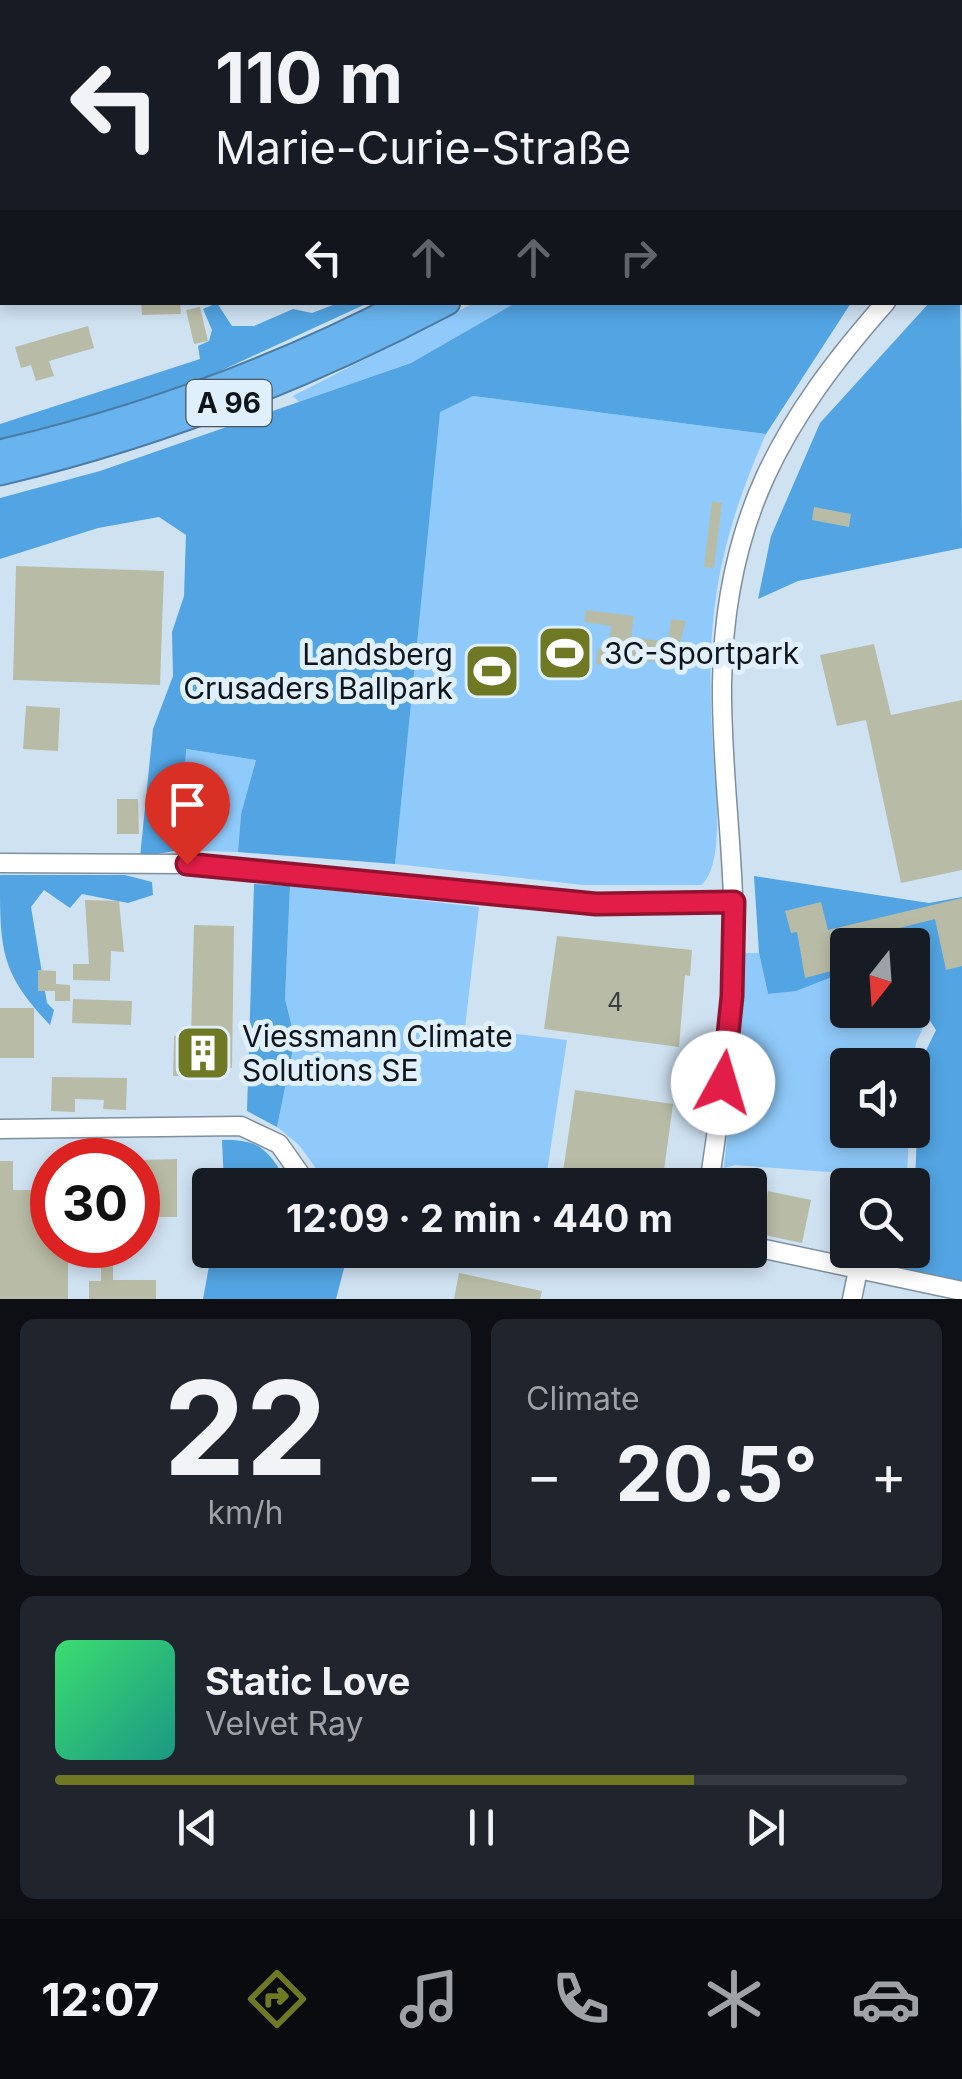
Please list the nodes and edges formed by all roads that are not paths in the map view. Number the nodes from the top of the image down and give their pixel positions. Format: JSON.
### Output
{"nodes":[{"id":1,"x":401,"y":305,"type":"edge"},
{"id":2,"x":442,"y":305,"type":"edge"},
{"id":3,"x":884,"y":305,"type":"edge"},
{"id":4,"x":0,"y":453,"type":"edge"},
{"id":5,"x":0,"y":472,"type":"edge"},
{"id":6,"x":0,"y":863,"type":"edge"},
{"id":7,"x":734,"y":902,"type":"junction"},
{"id":8,"x":0,"y":1129,"type":"edge"},
{"id":9,"x":296,"y":1168,"type":"edge"},
{"id":10,"x":710,"y":1168,"type":"edge"},
{"id":11,"x":767,"y":1250,"type":"edge"},
{"id":12,"x":858,"y":1270,"type":"junction"},
{"id":13,"x":962,"y":1291,"type":"edge"},
{"id":14,"x":852,"y":1299,"type":"edge"}],
"edges":[{"from":1,"to":4,"type":"highway","number":"A 96"},
{"from":2,"to":5,"type":"highway","number":"A 96"},
{"from":3,"to":7,"type":"street"},
{"from":6,"to":7,"type":"street"},
{"from":7,"to":10,"type":"street"},
{"from":8,"to":9,"type":"street"},
{"from":11,"to":12,"type":"street"},
{"from":12,"to":13,"type":"street"},
{"from":12,"to":14,"type":"street"}]}
